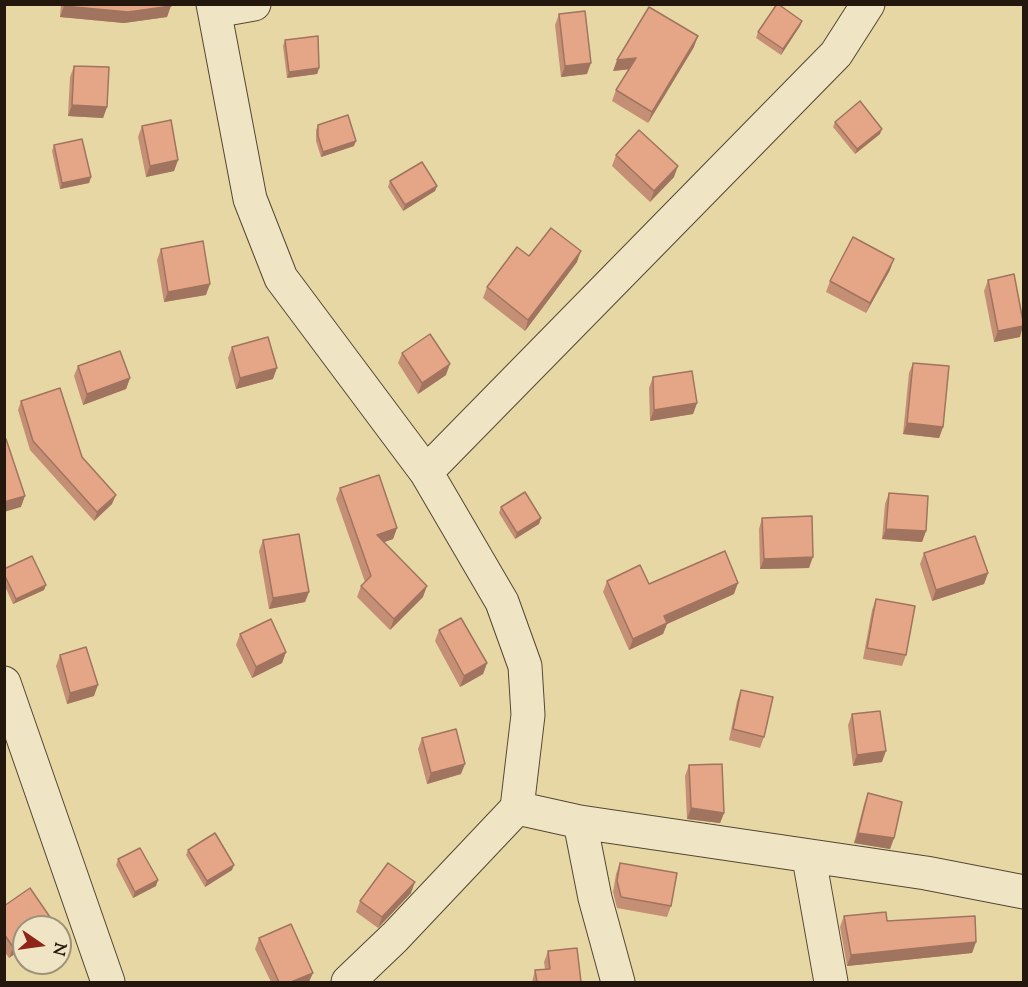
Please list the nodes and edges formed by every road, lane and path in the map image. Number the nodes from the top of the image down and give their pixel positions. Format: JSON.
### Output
{"nodes":[{"id":1,"x":254,"y":4,"type":"edge"},
{"id":2,"x":868,"y":4,"type":"edge"},
{"id":3,"x":214,"y":8,"type":"edge"},
{"id":4,"x":426,"y":472,"type":"junction"},
{"id":5,"x":4,"y":683,"type":"edge"},
{"id":6,"x":517,"y":808,"type":"junction"},
{"id":7,"x":580,"y":822,"type":"junction"},
{"id":8,"x":809,"y":858,"type":"junction"},
{"id":9,"x":1023,"y":892,"type":"edge"},
{"id":10,"x":108,"y":982,"type":"edge"},
{"id":11,"x":348,"y":982,"type":"edge"},
{"id":12,"x":618,"y":982,"type":"edge"},
{"id":13,"x":831,"y":982,"type":"edge"}],
"edges":[{"from":1,"to":3,"type":"street"},
{"from":2,"to":4,"type":"street"},
{"from":3,"to":4,"type":"street"},
{"from":4,"to":6,"type":"street"},
{"from":5,"to":10,"type":"street"},
{"from":6,"to":7,"type":"street"},
{"from":6,"to":11,"type":"street"},
{"from":7,"to":8,"type":"street"},
{"from":7,"to":12,"type":"street"},
{"from":8,"to":9,"type":"street"},
{"from":8,"to":13,"type":"street"}]}
